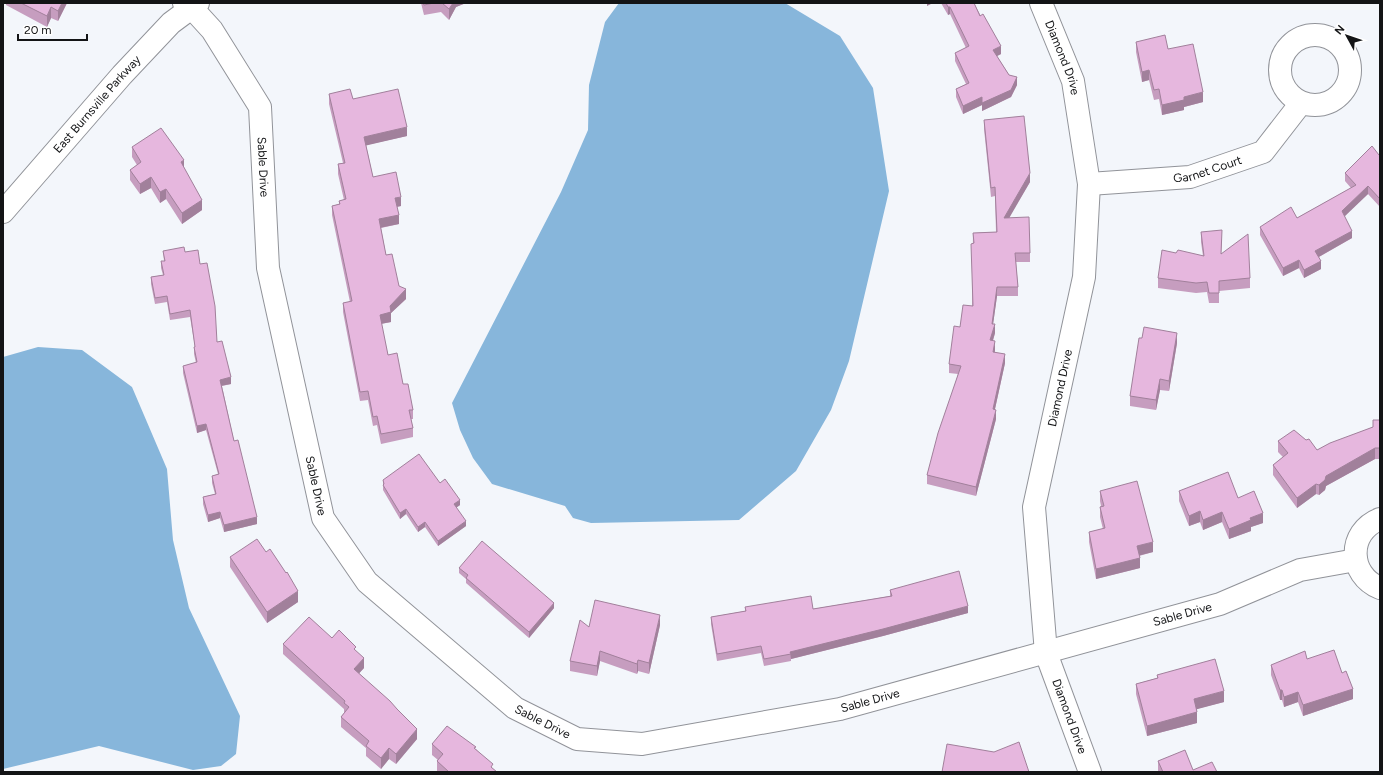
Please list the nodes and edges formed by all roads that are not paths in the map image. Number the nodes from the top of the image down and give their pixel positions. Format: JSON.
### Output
{"nodes":[{"id":1,"x":1041,"y":3,"type":"edge"},
{"id":2,"x":191,"y":4,"type":"edge"},
{"id":3,"x":1301,"y":103,"type":"dead end"},
{"id":4,"x":1089,"y":184,"type":"junction"},
{"id":5,"x":3,"y":212,"type":"edge"},
{"id":6,"x":1380,"y":519,"type":"edge"},
{"id":7,"x":1356,"y":560,"type":"junction"},
{"id":8,"x":1380,"y":588,"type":"edge"},
{"id":9,"x":1046,"y":653,"type":"junction"},
{"id":10,"x":1090,"y":772,"type":"edge"}],
"edges":[{"from":1,"to":4,"type":"street","name":"Diamond Drive"},
{"from":2,"to":5,"type":"street","name":"East Burnsville Parkway"},
{"from":2,"to":9,"type":"street","name":"Sable Drive"},
{"from":3,"to":4,"type":"street","name":"Garnet Court"},
{"from":4,"to":9,"type":"street","name":"Diamond Drive"},
{"from":6,"to":7,"type":"street"},
{"from":7,"to":8,"type":"street"},
{"from":7,"to":9,"type":"street","name":"Sable Drive"},
{"from":9,"to":10,"type":"street","name":"Diamond Drive"}]}
